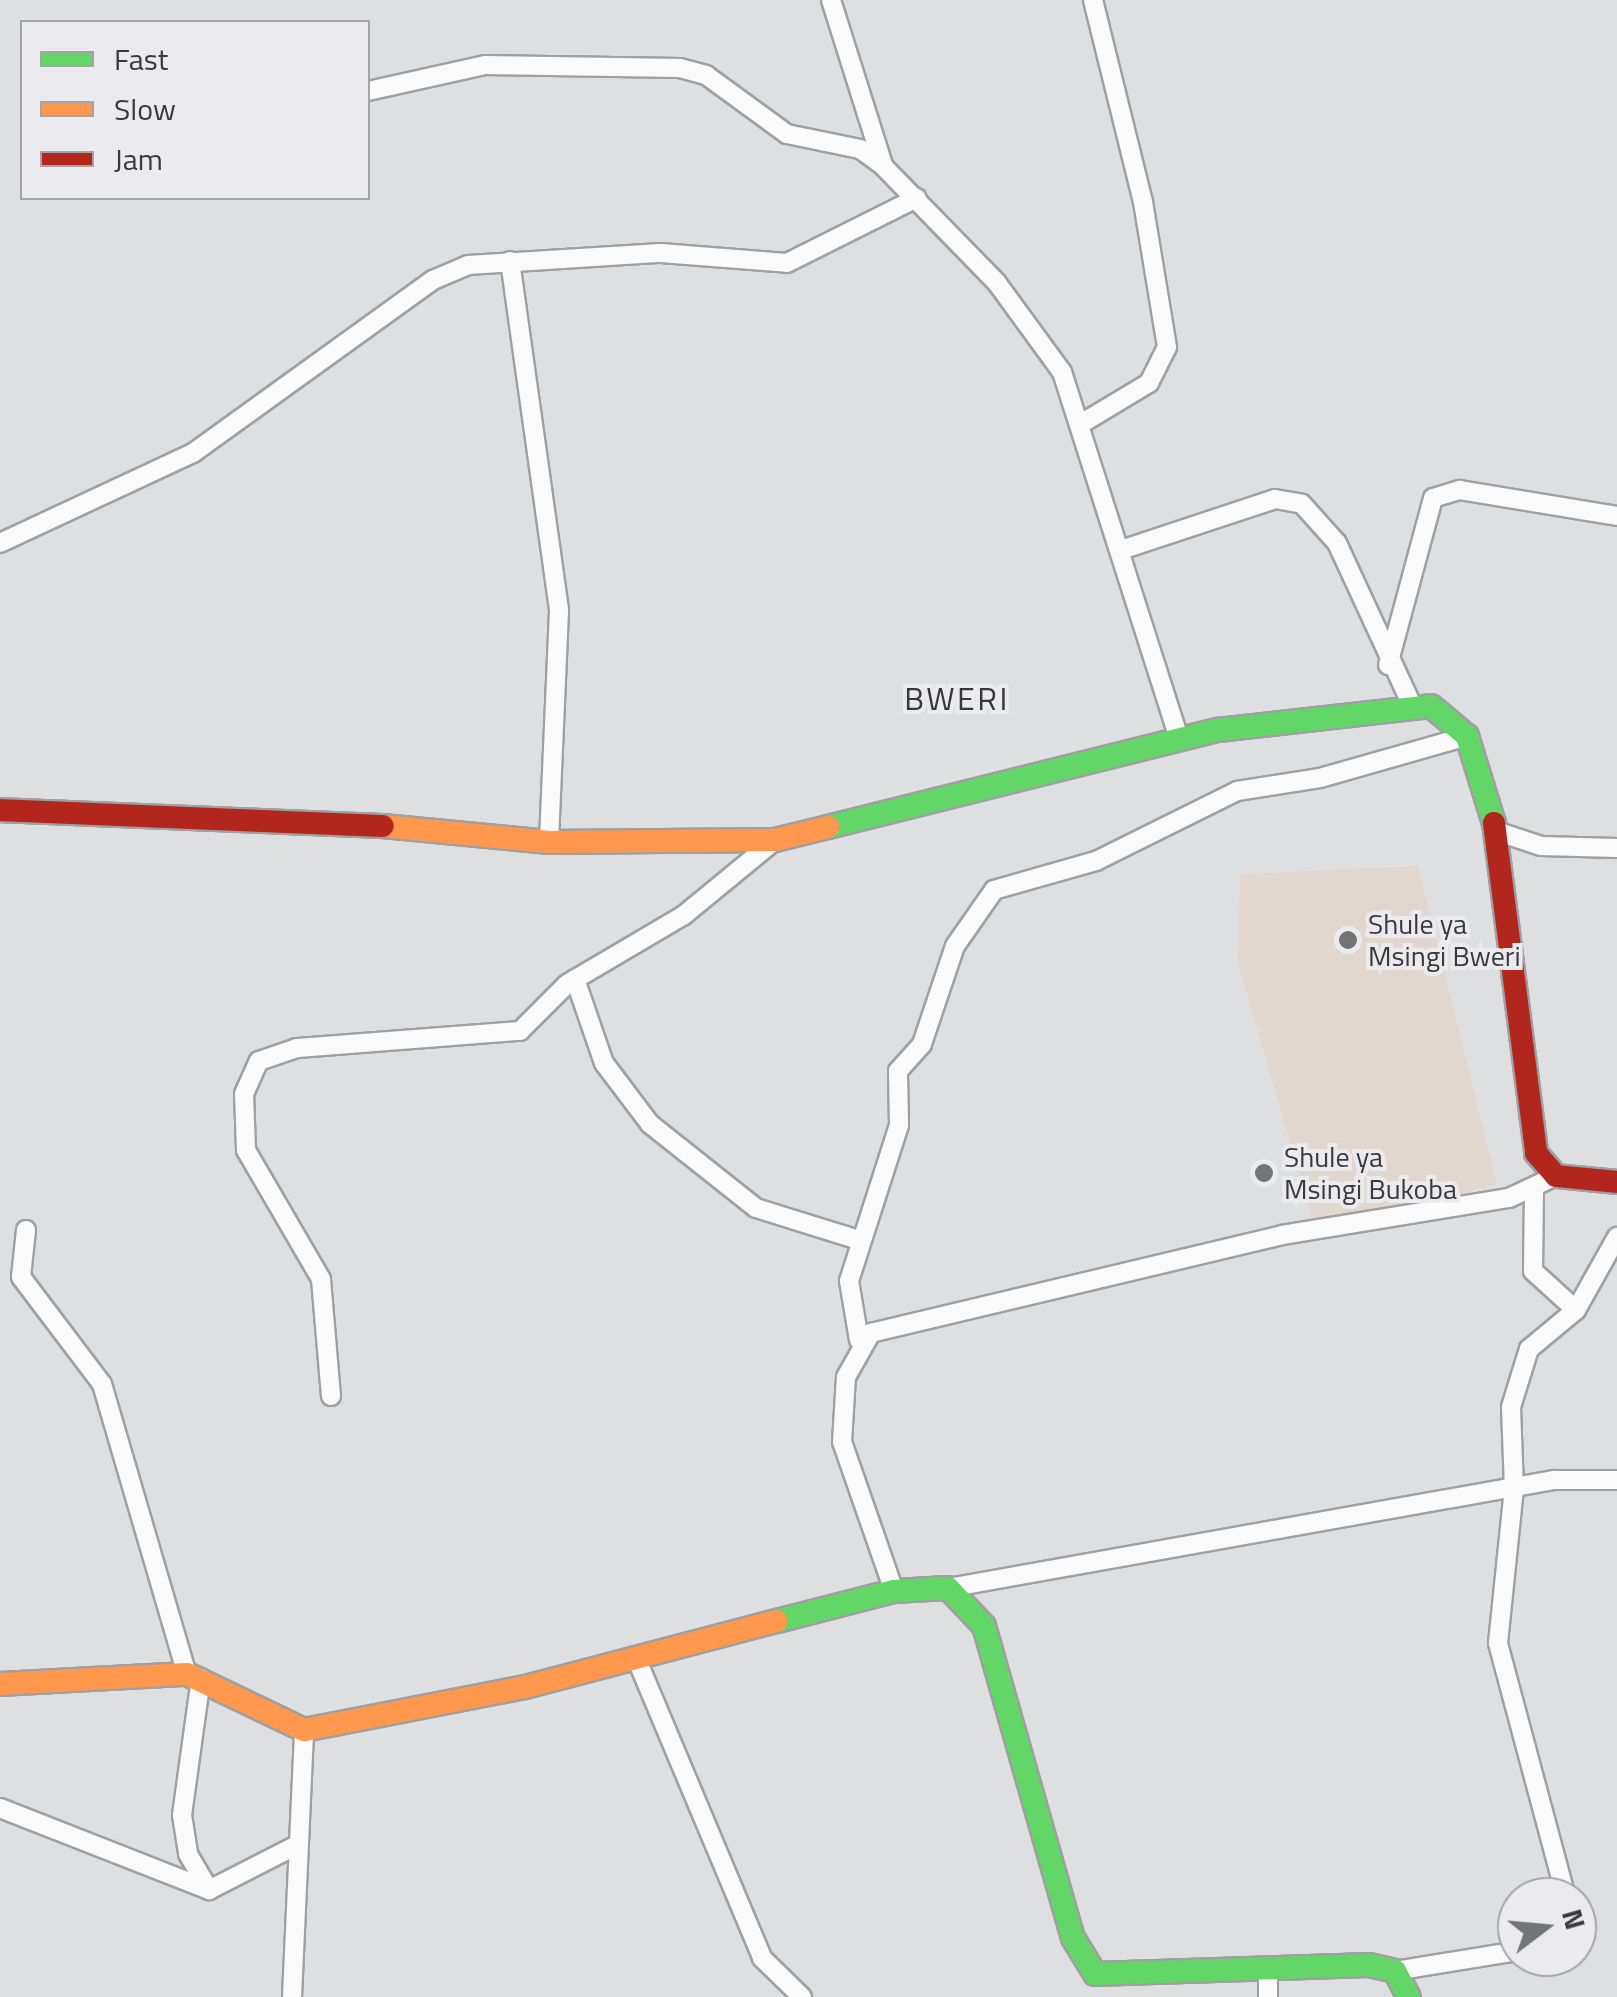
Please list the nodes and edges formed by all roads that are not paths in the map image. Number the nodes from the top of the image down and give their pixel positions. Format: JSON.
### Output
{"nodes":[{"id":1,"x":831,"y":0,"type":"edge"},
{"id":2,"x":1093,"y":0,"type":"edge"},
{"id":3,"x":370,"y":91,"type":"edge"},
{"id":4,"x":883,"y":166,"type":"junction"},
{"id":5,"x":917,"y":198,"type":"junction"},
{"id":6,"x":510,"y":261,"type":"junction"},
{"id":7,"x":1084,"y":422,"type":"junction"},
{"id":8,"x":1617,"y":516,"type":"edge"},
{"id":9,"x":0,"y":543,"type":"edge"},
{"id":10,"x":1121,"y":550,"type":"junction"},
{"id":11,"x":1388,"y":665,"type":"junction"},
{"id":12,"x":1412,"y":705,"type":"junction"},
{"id":13,"x":1467,"y":736,"type":"junction"},
{"id":14,"x":1179,"y":738,"type":"junction"},
{"id":15,"x":0,"y":810,"type":"edge"},
{"id":16,"x":1496,"y":831,"type":"junction"},
{"id":17,"x":775,"y":840,"type":"junction"},
{"id":18,"x":548,"y":842,"type":"junction"},
{"id":19,"x":1617,"y":848,"type":"edge"},
{"id":20,"x":575,"y":979,"type":"junction"},
{"id":21,"x":1556,"y":1176,"type":"junction"},
{"id":22,"x":1617,"y":1182,"type":"edge"},
{"id":23,"x":1534,"y":1190,"type":"junction"},
{"id":24,"x":26,"y":1230,"type":"dead end"},
{"id":25,"x":1617,"y":1237,"type":"edge"},
{"id":26,"x":859,"y":1240,"type":"junction"},
{"id":27,"x":1576,"y":1310,"type":"junction"},
{"id":28,"x":859,"y":1340,"type":"junction"},
{"id":29,"x":332,"y":1396,"type":"dead end"},
{"id":30,"x":1617,"y":1480,"type":"edge"},
{"id":31,"x":1514,"y":1489,"type":"junction"},
{"id":32,"x":948,"y":1588,"type":"junction"},
{"id":33,"x":894,"y":1591,"type":"junction"},
{"id":34,"x":637,"y":1660,"type":"junction"},
{"id":35,"x":194,"y":1676,"type":"junction"},
{"id":36,"x":0,"y":1684,"type":"edge"},
{"id":37,"x":304,"y":1730,"type":"junction"},
{"id":38,"x":0,"y":1808,"type":"edge"},
{"id":39,"x":299,"y":1844,"type":"junction"},
{"id":40,"x":1561,"y":1877,"type":"edge"},
{"id":41,"x":209,"y":1890,"type":"junction"},
{"id":42,"x":1497,"y":1954,"type":"edge"},
{"id":43,"x":1395,"y":1971,"type":"junction"},
{"id":44,"x":1268,"y":1972,"type":"junction"},
{"id":45,"x":292,"y":1997,"type":"edge"},
{"id":46,"x":802,"y":1997,"type":"edge"},
{"id":47,"x":1268,"y":1997,"type":"edge"},
{"id":48,"x":1409,"y":1997,"type":"edge"}],
"edges":[{"from":1,"to":4,"type":"street"},
{"from":2,"to":7,"type":"street"},
{"from":3,"to":4,"type":"street"},
{"from":4,"to":5,"type":"street"},
{"from":5,"to":6,"type":"street"},
{"from":5,"to":7,"type":"street"},
{"from":6,"to":9,"type":"street"},
{"from":6,"to":18,"type":"street"},
{"from":7,"to":10,"type":"street"},
{"from":8,"to":11,"type":"street"},
{"from":10,"to":11,"type":"street"},
{"from":10,"to":14,"type":"street"},
{"from":11,"to":12,"type":"street"},
{"from":12,"to":13,"type":"street"},
{"from":12,"to":14,"type":"street"},
{"from":13,"to":16,"type":"street"},
{"from":13,"to":26,"type":"street"},
{"from":14,"to":17,"type":"street"},
{"from":15,"to":18,"type":"street"},
{"from":16,"to":19,"type":"street"},
{"from":16,"to":21,"type":"street"},
{"from":17,"to":18,"type":"street"},
{"from":17,"to":20,"type":"street"},
{"from":20,"to":26,"type":"street"},
{"from":20,"to":29,"type":"street"},
{"from":21,"to":22,"type":"street"},
{"from":21,"to":23,"type":"street"},
{"from":23,"to":27,"type":"street"},
{"from":23,"to":28,"type":"street"},
{"from":24,"to":35,"type":"street"},
{"from":25,"to":27,"type":"street"},
{"from":26,"to":28,"type":"street"},
{"from":27,"to":31,"type":"street"},
{"from":28,"to":33,"type":"street"},
{"from":30,"to":31,"type":"street"},
{"from":31,"to":32,"type":"street"},
{"from":31,"to":40,"type":"street"},
{"from":32,"to":33,"type":"street"},
{"from":32,"to":44,"type":"street"},
{"from":33,"to":34,"type":"street"},
{"from":34,"to":37,"type":"street"},
{"from":34,"to":46,"type":"street"},
{"from":35,"to":36,"type":"street"},
{"from":35,"to":37,"type":"street"},
{"from":35,"to":41,"type":"street"},
{"from":37,"to":39,"type":"street"},
{"from":38,"to":41,"type":"street"},
{"from":39,"to":41,"type":"street"},
{"from":39,"to":45,"type":"street"},
{"from":42,"to":43,"type":"street"},
{"from":43,"to":44,"type":"street"},
{"from":43,"to":48,"type":"street"},
{"from":44,"to":47,"type":"street"}]}
